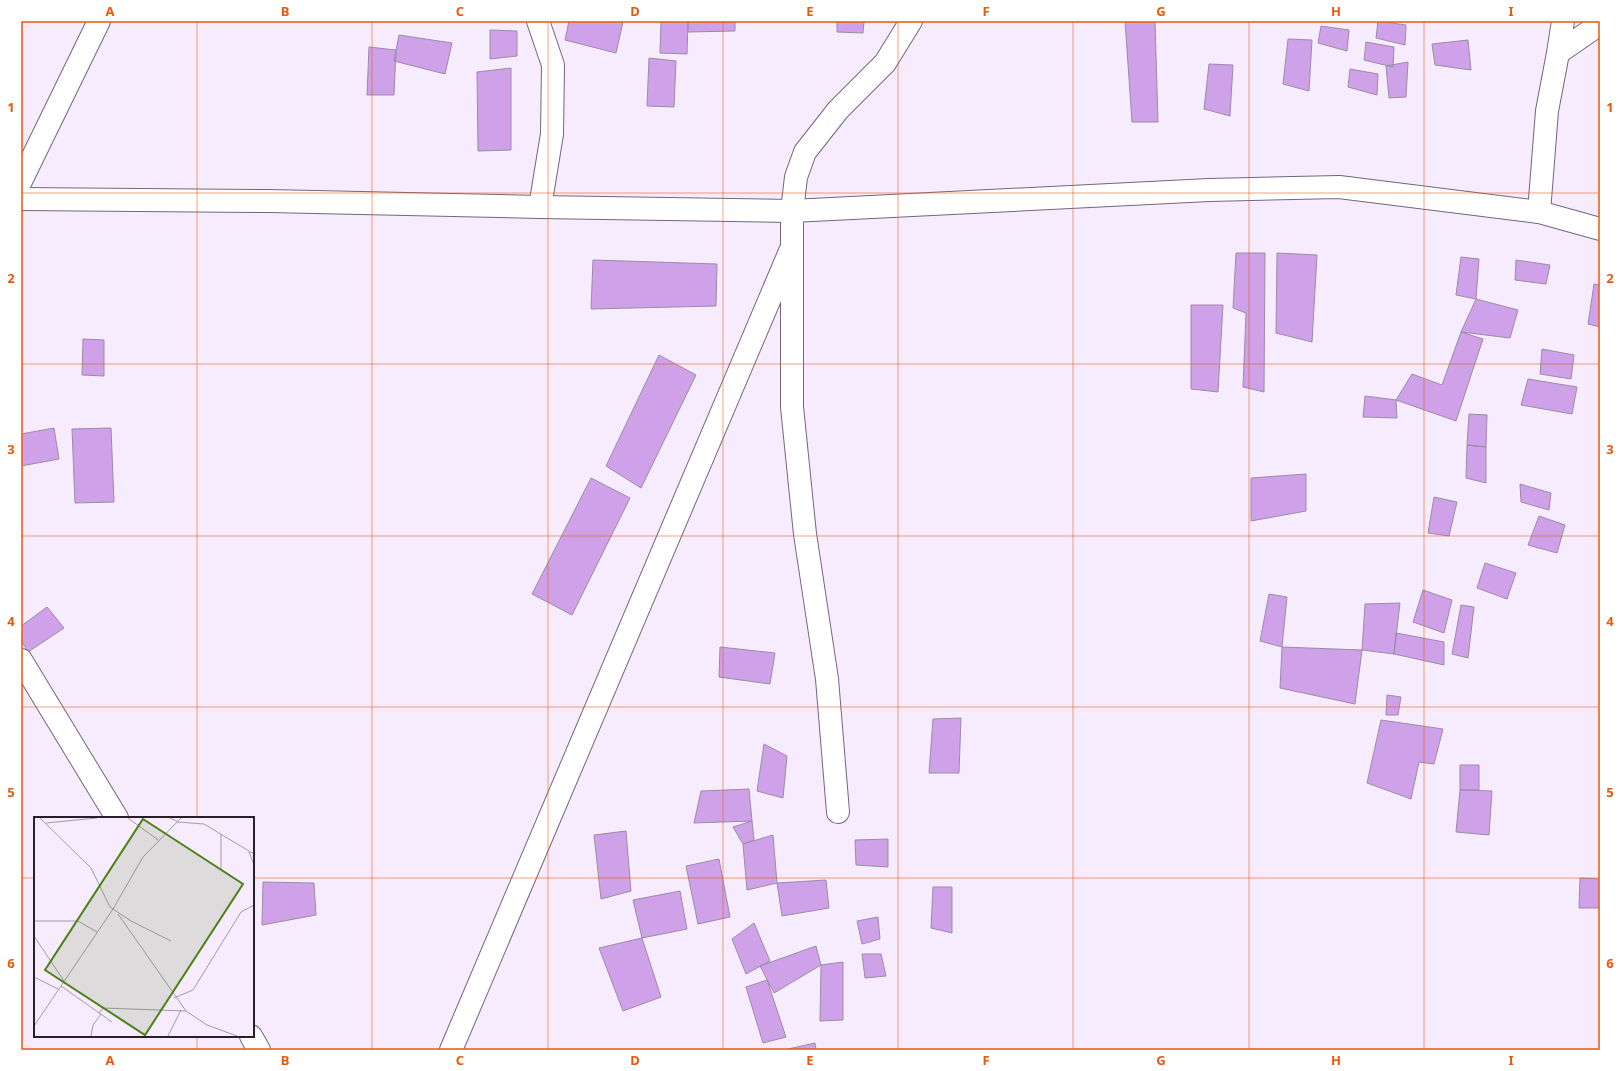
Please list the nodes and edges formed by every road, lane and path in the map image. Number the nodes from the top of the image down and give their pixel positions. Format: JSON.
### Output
{"nodes":[{"id":1,"x":99,"y":21,"type":"edge"},
{"id":2,"x":538,"y":21,"type":"edge"},
{"id":3,"x":911,"y":21,"type":"edge"},
{"id":4,"x":1563,"y":21,"type":"edge"},
{"id":5,"x":1600,"y":24,"type":"edge"},
{"id":6,"x":1558,"y":53,"type":"junction"},
{"id":7,"x":21,"y":181,"type":"edge"},
{"id":8,"x":21,"y":199,"type":"edge"},
{"id":9,"x":540,"y":208,"type":"junction"},
{"id":10,"x":792,"y":211,"type":"junction"},
{"id":11,"x":1538,"y":212,"type":"junction"},
{"id":12,"x":1600,"y":229,"type":"edge"},
{"id":13,"x":791,"y":249,"type":"junction"},
{"id":14,"x":21,"y":660,"type":"edge"},
{"id":15,"x":838,"y":812,"type":"dead end"},
{"id":16,"x":116,"y":817,"type":"edge"},
{"id":17,"x":252,"y":1037,"type":"edge"},
{"id":18,"x":259,"y":1050,"type":"edge"},
{"id":19,"x":451,"y":1050,"type":"edge"}],
"edges":[{"from":1,"to":7,"type":"street"},
{"from":2,"to":9,"type":"street"},
{"from":3,"to":10,"type":"street"},
{"from":4,"to":6,"type":"street"},
{"from":5,"to":6,"type":"street"},
{"from":6,"to":11,"type":"street"},
{"from":8,"to":9,"type":"street"},
{"from":9,"to":10,"type":"street"},
{"from":10,"to":11,"type":"street"},
{"from":10,"to":13,"type":"street"},
{"from":11,"to":12,"type":"street"},
{"from":13,"to":15,"type":"street"},
{"from":13,"to":19,"type":"street"},
{"from":14,"to":16,"type":"street"},
{"from":17,"to":18,"type":"street"}]}
